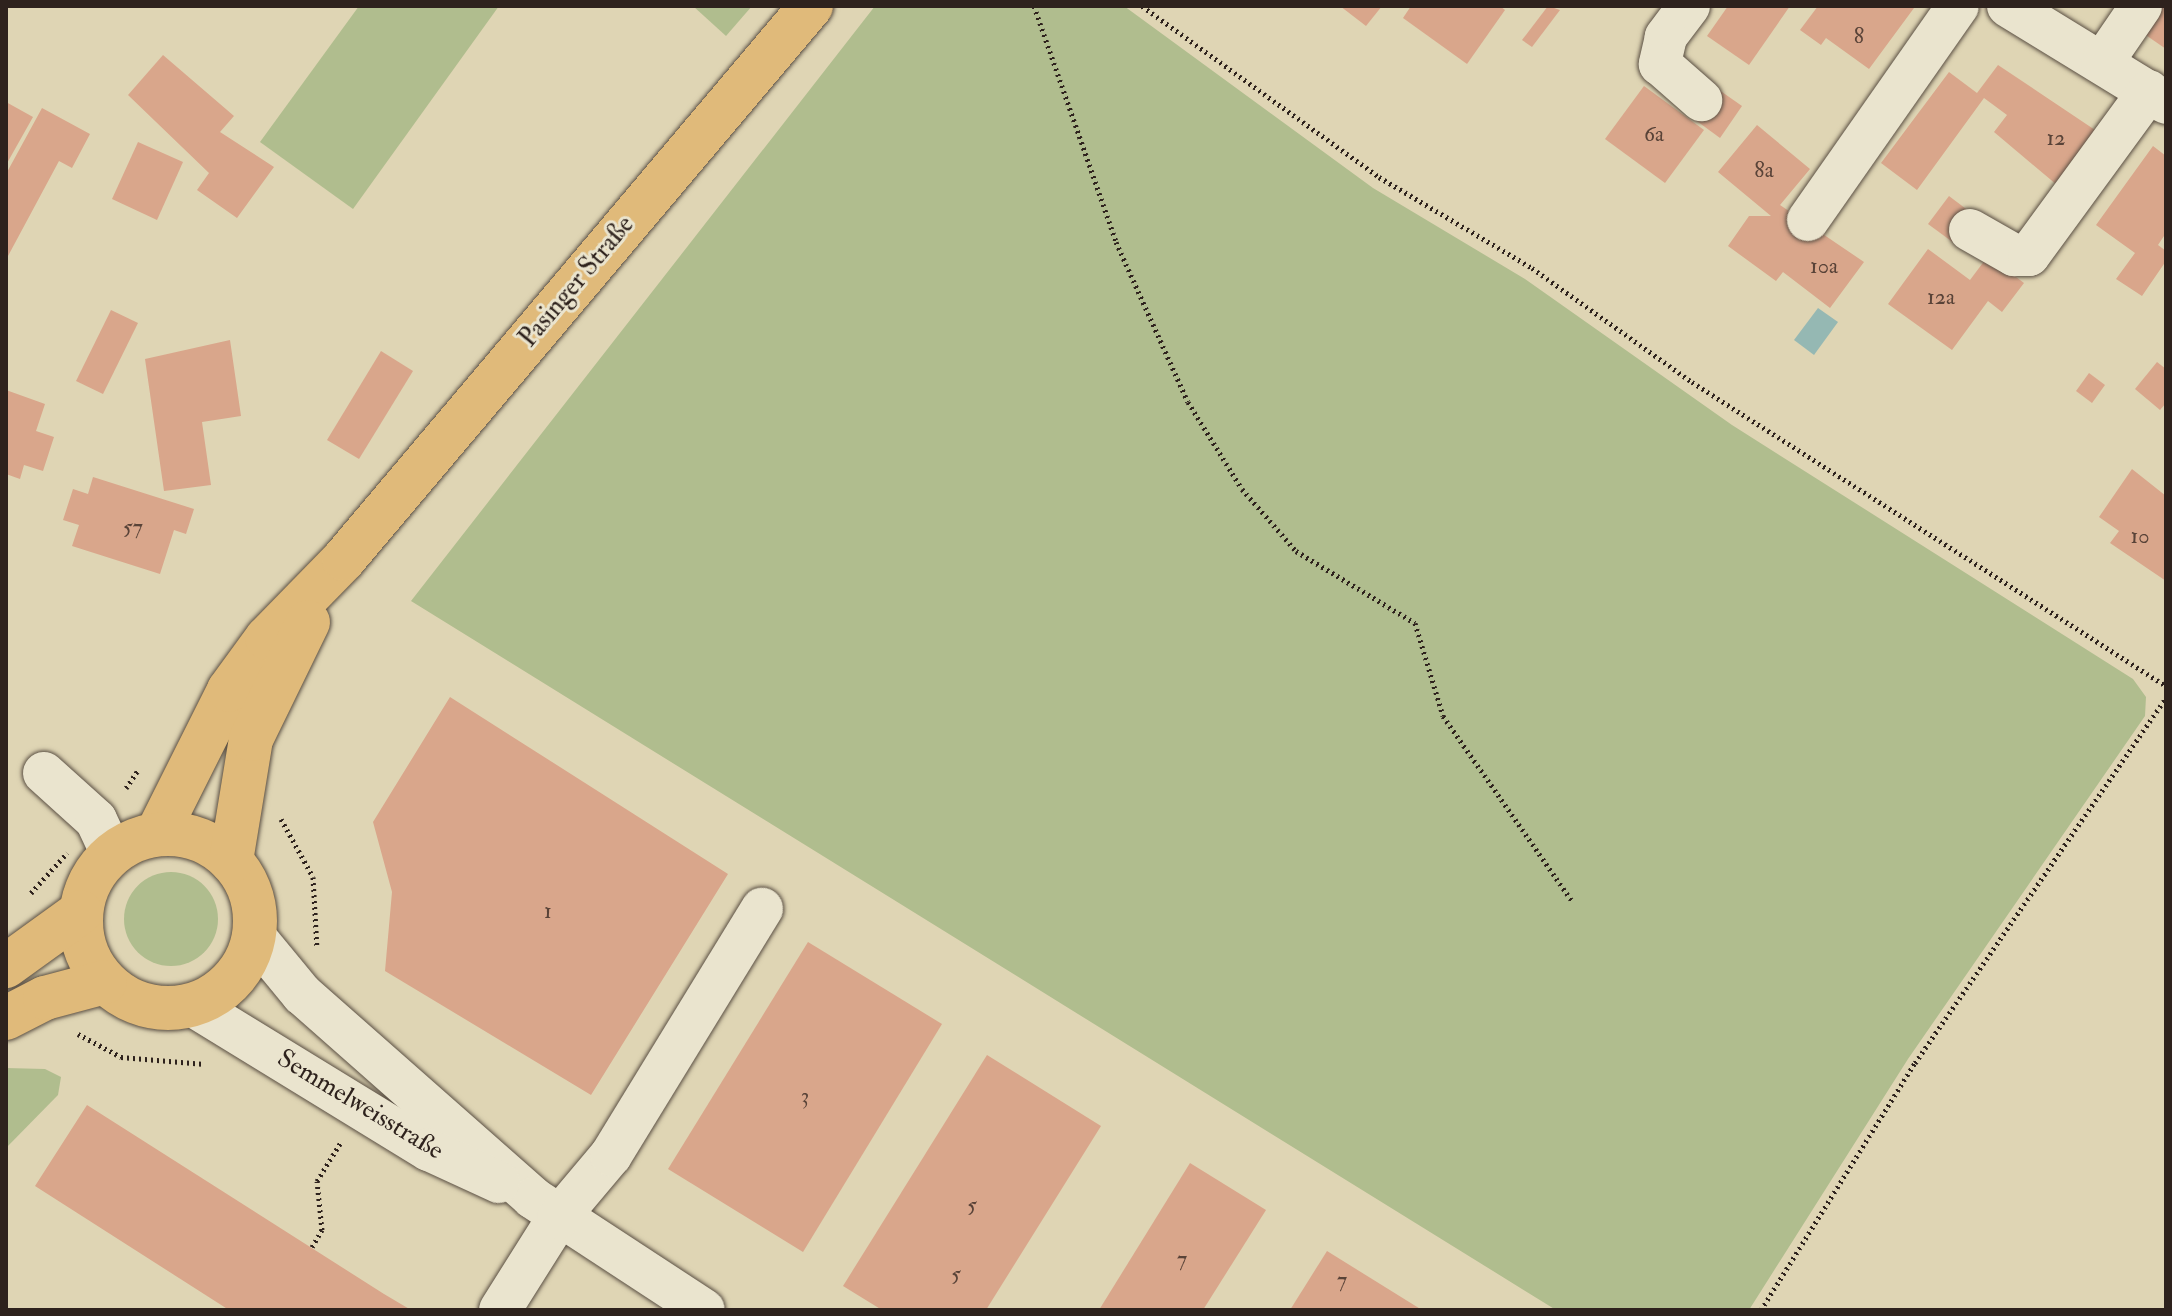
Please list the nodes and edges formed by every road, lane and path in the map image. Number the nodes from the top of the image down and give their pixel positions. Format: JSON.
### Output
{"nodes":[{"id":1,"x":811,"y":6,"type":"edge"},
{"id":2,"x":1034,"y":6,"type":"edge"},
{"id":3,"x":1142,"y":6,"type":"edge"},
{"id":4,"x":1689,"y":6,"type":"edge"},
{"id":5,"x":1939,"y":6,"type":"edge"},
{"id":6,"x":1958,"y":6,"type":"edge"},
{"id":7,"x":2008,"y":6,"type":"edge"},
{"id":8,"x":2141,"y":6,"type":"edge"},
{"id":9,"x":2102,"y":63,"type":"junction"},
{"id":10,"x":2158,"y":97,"type":"edge"},
{"id":11,"x":1701,"y":100,"type":"dead end"},
{"id":12,"x":1970,"y":230,"type":"dead end"},
{"id":13,"x":344,"y":559,"type":"junction"},
{"id":14,"x":2166,"y":686,"type":"edge"},
{"id":15,"x":2166,"y":698,"type":"edge"},
{"id":16,"x":44,"y":773,"type":"dead end"},
{"id":17,"x":277,"y":806,"type":"dead end"},
{"id":18,"x":157,"y":834,"type":"junction"},
{"id":19,"x":112,"y":855,"type":"junction"},
{"id":20,"x":231,"y":861,"type":"junction"},
{"id":21,"x":1572,"y":901,"type":"dead end"},
{"id":22,"x":762,"y":909,"type":"dead end"},
{"id":23,"x":81,"y":912,"type":"junction"},
{"id":24,"x":255,"y":937,"type":"junction"},
{"id":25,"x":317,"y":958,"type":"dead end"},
{"id":26,"x":6,"y":966,"type":"edge"},
{"id":27,"x":105,"y":982,"type":"junction"},
{"id":28,"x":192,"y":1005,"type":"junction"},
{"id":29,"x":6,"y":1018,"type":"edge"},
{"id":30,"x":63,"y":1026,"type":"dead end"},
{"id":31,"x":223,"y":1063,"type":"dead end"},
{"id":32,"x":349,"y":1132,"type":"dead end"},
{"id":33,"x":546,"y":1208,"type":"junction"},
{"id":34,"x":312,"y":1247,"type":"dead end"},
{"id":35,"x":500,"y":1310,"type":"edge"},
{"id":36,"x":704,"y":1310,"type":"edge"},
{"id":37,"x":1761,"y":1310,"type":"edge"}],
"edges":[{"from":1,"to":13,"type":"main road","name":"Pasinger Straße"},
{"from":2,"to":21,"type":"path"},
{"from":3,"to":14,"type":"path"},
{"from":4,"to":11,"type":"street"},
{"from":5,"to":6,"type":"street"},
{"from":7,"to":9,"type":"street"},
{"from":8,"to":9,"type":"street"},
{"from":9,"to":10,"type":"street"},
{"from":10,"to":12,"type":"street"},
{"from":13,"to":18,"type":"main road","name":"Pasinger Straße"},
{"from":13,"to":20,"type":"main road","name":"Pasinger Straße"},
{"from":15,"to":37,"type":"path"},
{"from":16,"to":19,"type":"street"},
{"from":17,"to":25,"type":"path"},
{"from":18,"to":19,"type":"main road"},
{"from":18,"to":20,"type":"main road"},
{"from":19,"to":23,"type":"main road"},
{"from":20,"to":24,"type":"main road"},
{"from":22,"to":33,"type":"street"},
{"from":23,"to":26,"type":"main road"},
{"from":23,"to":27,"type":"main road"},
{"from":24,"to":28,"type":"main road"},
{"from":24,"to":33,"type":"street","name":"Semmelweisstraße"},
{"from":27,"to":28,"type":"main road"},
{"from":27,"to":29,"type":"main road"},
{"from":28,"to":33,"type":"street","name":"Semmelweisstraße"},
{"from":30,"to":31,"type":"path"},
{"from":32,"to":34,"type":"path"},
{"from":33,"to":35,"type":"street"},
{"from":33,"to":36,"type":"street","name":"Semmelweisstraße"}]}
